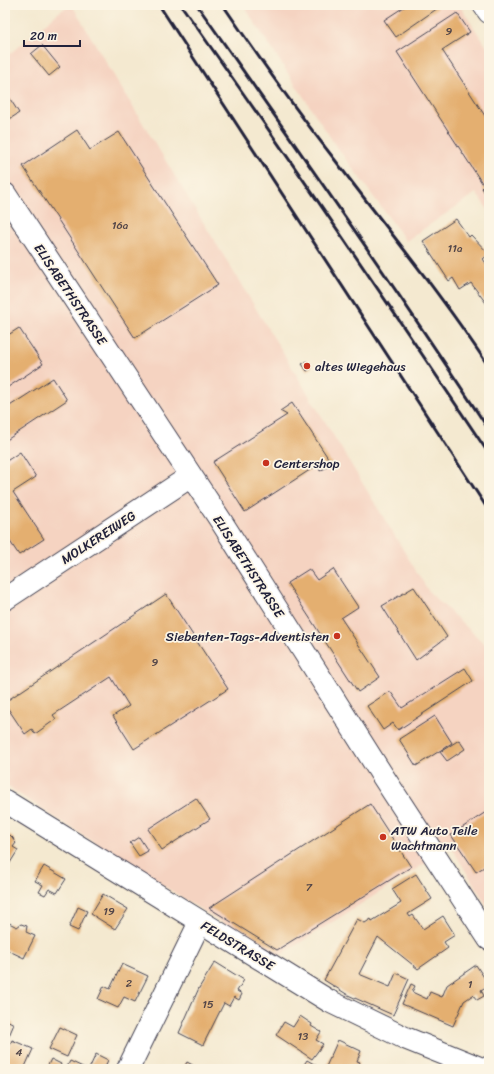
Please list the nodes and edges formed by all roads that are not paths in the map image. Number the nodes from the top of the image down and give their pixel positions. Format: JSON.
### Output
{"nodes":[{"id":1,"x":484,"y":5,"type":"edge"},
{"id":2,"x":489,"y":12,"type":"edge"},
{"id":3,"x":5,"y":194,"type":"edge"},
{"id":4,"x":191,"y":476,"type":"junction"},
{"id":5,"x":5,"y":599,"type":"edge"},
{"id":6,"x":5,"y":801,"type":"edge"},
{"id":7,"x":200,"y":922,"type":"junction"},
{"id":8,"x":489,"y":940,"type":"edge"},
{"id":9,"x":128,"y":1069,"type":"edge"},
{"id":10,"x":482,"y":1069,"type":"edge"}],
"edges":[{"from":1,"to":2,"type":"street"},
{"from":3,"to":4,"type":"street","name":"ELISABETHSTRASSE"},
{"from":4,"to":5,"type":"street","name":"MOLKEREIWEG"},
{"from":4,"to":8,"type":"street","name":"ELISABETHSTRASSE"},
{"from":6,"to":7,"type":"street","name":"FELDSTRASSE"},
{"from":7,"to":9,"type":"street"},
{"from":7,"to":10,"type":"street","name":"FELDSTRASSE"}]}
